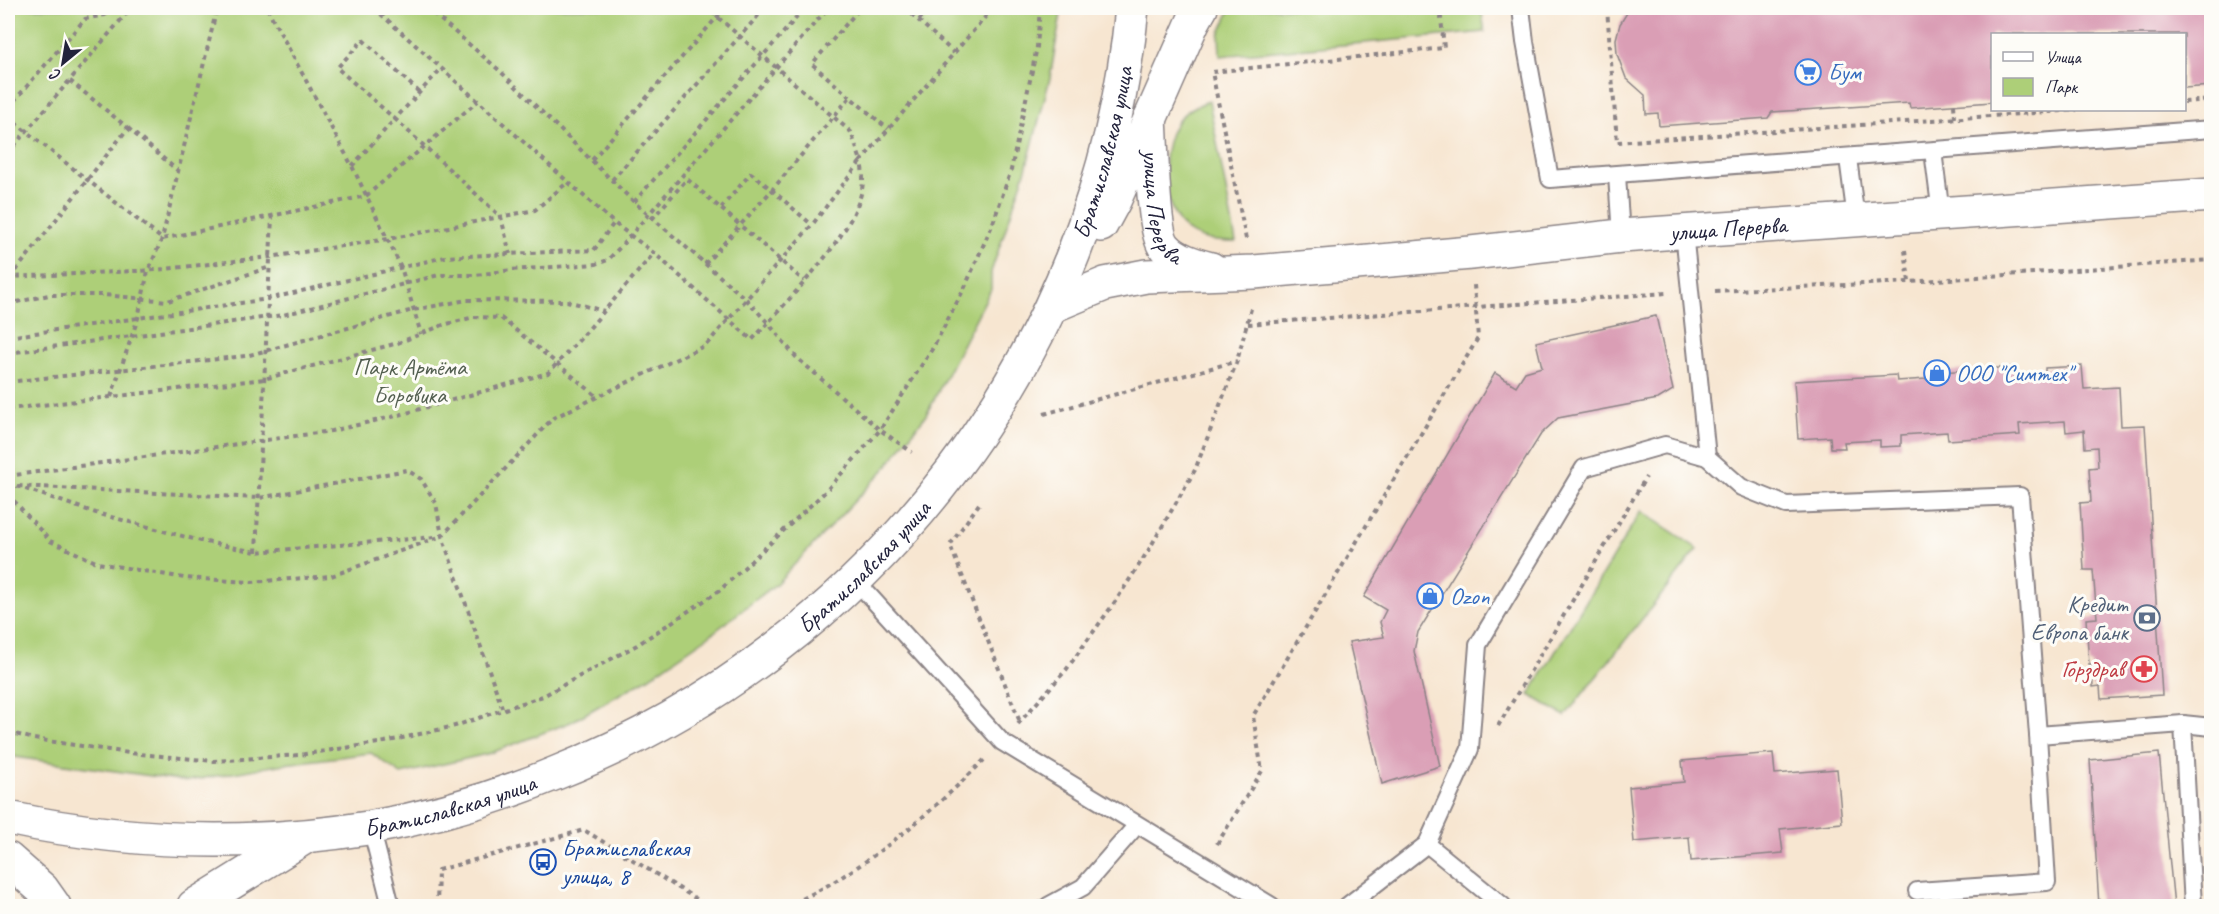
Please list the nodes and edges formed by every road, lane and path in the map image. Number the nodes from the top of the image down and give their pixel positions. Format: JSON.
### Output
{"nodes":[{"id":1,"x":111,"y":8,"type":"edge"},
{"id":2,"x":131,"y":8,"type":"edge"},
{"id":3,"x":217,"y":8,"type":"edge"},
{"id":4,"x":267,"y":8,"type":"edge"},
{"id":5,"x":374,"y":8,"type":"edge"},
{"id":6,"x":427,"y":8,"type":"edge"},
{"id":7,"x":707,"y":8,"type":"edge"},
{"id":8,"x":725,"y":8,"type":"edge"},
{"id":9,"x":765,"y":8,"type":"edge"},
{"id":10,"x":805,"y":8,"type":"edge"},
{"id":11,"x":828,"y":8,"type":"edge"},
{"id":12,"x":860,"y":8,"type":"edge"},
{"id":13,"x":905,"y":8,"type":"edge"},
{"id":14,"x":930,"y":8,"type":"edge"},
{"id":15,"x":993,"y":8,"type":"edge"},
{"id":16,"x":1040,"y":8,"type":"edge"},
{"id":17,"x":1132,"y":8,"type":"edge"},
{"id":18,"x":1201,"y":8,"type":"edge"},
{"id":19,"x":1440,"y":8,"type":"edge"},
{"id":20,"x":1521,"y":8,"type":"edge"},
{"id":21,"x":1607,"y":8,"type":"edge"},
{"id":22,"x":717,"y":16,"type":"junction"},
{"id":23,"x":919,"y":20,"type":"junction"},
{"id":24,"x":740,"y":36,"type":"junction"},
{"id":25,"x":954,"y":53,"type":"junction"},
{"id":26,"x":762,"y":56,"type":"junction"},
{"id":27,"x":776,"y":67,"type":"junction"},
{"id":28,"x":442,"y":68,"type":"junction"},
{"id":29,"x":69,"y":81,"type":"junction"},
{"id":30,"x":419,"y":92,"type":"junction"},
{"id":31,"x":850,"y":97,"type":"junction"},
{"id":32,"x":2211,"y":100,"type":"edge"},
{"id":33,"x":478,"y":101,"type":"junction"},
{"id":34,"x":2186,"y":102,"type":"edge"},
{"id":35,"x":1954,"y":105,"type":"dead end"},
{"id":36,"x":8,"y":108,"type":"edge"},
{"id":37,"x":2062,"y":111,"type":"edge"},
{"id":38,"x":8,"y":117,"type":"edge"},
{"id":39,"x":833,"y":117,"type":"junction"},
{"id":40,"x":395,"y":118,"type":"junction"},
{"id":41,"x":1955,"y":118,"type":"junction"},
{"id":42,"x":1150,"y":119,"type":"junction"},
{"id":43,"x":128,"y":128,"type":"junction"},
{"id":44,"x":888,"y":129,"type":"junction"},
{"id":45,"x":2211,"y":129,"type":"edge"},
{"id":46,"x":26,"y":131,"type":"junction"},
{"id":47,"x":425,"y":146,"type":"junction"},
{"id":48,"x":1933,"y":151,"type":"junction"},
{"id":49,"x":8,"y":153,"type":"edge"},
{"id":50,"x":1848,"y":158,"type":"junction"},
{"id":51,"x":592,"y":160,"type":"junction"},
{"id":52,"x":861,"y":160,"type":"junction"},
{"id":53,"x":352,"y":166,"type":"junction"},
{"id":54,"x":178,"y":171,"type":"junction"},
{"id":55,"x":1617,"y":175,"type":"junction"},
{"id":56,"x":87,"y":180,"type":"junction"},
{"id":57,"x":612,"y":180,"type":"junction"},
{"id":58,"x":568,"y":182,"type":"junction"},
{"id":59,"x":772,"y":190,"type":"junction"},
{"id":60,"x":2211,"y":195,"type":"edge"},
{"id":61,"x":366,"y":196,"type":"junction"},
{"id":62,"x":634,"y":202,"type":"junction"},
{"id":63,"x":721,"y":208,"type":"junction"},
{"id":64,"x":1941,"y":214,"type":"junction"},
{"id":65,"x":272,"y":217,"type":"junction"},
{"id":66,"x":501,"y":217,"type":"junction"},
{"id":67,"x":650,"y":217,"type":"junction"},
{"id":68,"x":1856,"y":219,"type":"junction"},
{"id":69,"x":614,"y":223,"type":"junction"},
{"id":70,"x":740,"y":224,"type":"junction"},
{"id":71,"x":812,"y":225,"type":"junction"},
{"id":72,"x":1684,"y":232,"type":"junction"},
{"id":73,"x":630,"y":235,"type":"junction"},
{"id":74,"x":1621,"y":236,"type":"junction"},
{"id":75,"x":388,"y":239,"type":"junction"},
{"id":76,"x":162,"y":240,"type":"junction"},
{"id":77,"x":654,"y":253,"type":"junction"},
{"id":78,"x":510,"y":254,"type":"junction"},
{"id":79,"x":1472,"y":254,"type":"junction"},
{"id":80,"x":270,"y":257,"type":"junction"},
{"id":81,"x":782,"y":260,"type":"junction"},
{"id":82,"x":2211,"y":260,"type":"edge"},
{"id":83,"x":705,"y":264,"type":"junction"},
{"id":84,"x":270,"y":267,"type":"junction"},
{"id":85,"x":401,"y":267,"type":"junction"},
{"id":86,"x":148,"y":271,"type":"junction"},
{"id":87,"x":1250,"y":272,"type":"junction"},
{"id":88,"x":9,"y":276,"type":"edge"},
{"id":89,"x":804,"y":280,"type":"junction"},
{"id":90,"x":406,"y":284,"type":"junction"},
{"id":91,"x":1690,"y":292,"type":"junction"},
{"id":92,"x":8,"y":296,"type":"edge"},
{"id":93,"x":268,"y":299,"type":"junction"},
{"id":94,"x":141,"y":300,"type":"junction"},
{"id":95,"x":747,"y":300,"type":"junction"},
{"id":96,"x":8,"y":304,"type":"edge"},
{"id":97,"x":1058,"y":304,"type":"junction"},
{"id":98,"x":1475,"y":307,"type":"junction"},
{"id":99,"x":413,"y":310,"type":"junction"},
{"id":100,"x":604,"y":311,"type":"junction"},
{"id":101,"x":267,"y":317,"type":"junction"},
{"id":102,"x":138,"y":318,"type":"junction"},
{"id":103,"x":729,"y":320,"type":"junction"},
{"id":104,"x":768,"y":323,"type":"junction"},
{"id":105,"x":1248,"y":324,"type":"junction"},
{"id":106,"x":422,"y":334,"type":"junction"},
{"id":107,"x":132,"y":336,"type":"junction"},
{"id":108,"x":8,"y":337,"type":"edge"},
{"id":109,"x":266,"y":351,"type":"junction"},
{"id":110,"x":8,"y":353,"type":"edge"},
{"id":111,"x":1237,"y":361,"type":"junction"},
{"id":112,"x":556,"y":363,"type":"junction"},
{"id":113,"x":120,"y":371,"type":"junction"},
{"id":114,"x":264,"y":379,"type":"junction"},
{"id":115,"x":8,"y":382,"type":"edge"},
{"id":116,"x":1006,"y":391,"type":"junction"},
{"id":117,"x":111,"y":397,"type":"junction"},
{"id":118,"x":598,"y":397,"type":"junction"},
{"id":119,"x":8,"y":409,"type":"edge"},
{"id":120,"x":1044,"y":414,"type":"dead end"},
{"id":121,"x":880,"y":430,"type":"junction"},
{"id":122,"x":261,"y":441,"type":"junction"},
{"id":123,"x":1665,"y":445,"type":"junction"},
{"id":124,"x":912,"y":452,"type":"dead end"},
{"id":125,"x":1707,"y":457,"type":"junction"},
{"id":126,"x":8,"y":476,"type":"edge"},
{"id":127,"x":8,"y":483,"type":"edge"},
{"id":128,"x":18,"y":486,"type":"junction"},
{"id":129,"x":8,"y":494,"type":"edge"},
{"id":130,"x":259,"y":498,"type":"junction"},
{"id":131,"x":979,"y":504,"type":"dead end"},
{"id":132,"x":442,"y":536,"type":"junction"},
{"id":133,"x":256,"y":552,"type":"junction"},
{"id":134,"x":856,"y":581,"type":"junction"},
{"id":135,"x":503,"y":710,"type":"junction"},
{"id":136,"x":1020,"y":722,"type":"junction"},
{"id":137,"x":2183,"y":724,"type":"junction"},
{"id":138,"x":2211,"y":728,"type":"edge"},
{"id":139,"x":8,"y":732,"type":"edge"},
{"id":140,"x":2038,"y":735,"type":"junction"},
{"id":141,"x":1002,"y":742,"type":"junction"},
{"id":142,"x":1470,"y":749,"type":"junction"},
{"id":143,"x":8,"y":818,"type":"edge"},
{"id":144,"x":1137,"y":825,"type":"junction"},
{"id":145,"x":370,"y":827,"type":"junction"},
{"id":146,"x":305,"y":836,"type":"junction"},
{"id":147,"x":1427,"y":844,"type":"junction"},
{"id":148,"x":8,"y":859,"type":"edge"},
{"id":149,"x":1204,"y":866,"type":"junction"},
{"id":150,"x":1917,"y":891,"type":"dead end"},
{"id":151,"x":54,"y":906,"type":"edge"},
{"id":152,"x":194,"y":906,"type":"edge"},
{"id":153,"x":391,"y":906,"type":"edge"},
{"id":154,"x":437,"y":906,"type":"edge"},
{"id":155,"x":708,"y":906,"type":"edge"},
{"id":156,"x":786,"y":906,"type":"edge"},
{"id":157,"x":1048,"y":906,"type":"edge"},
{"id":158,"x":1272,"y":906,"type":"edge"},
{"id":159,"x":1347,"y":906,"type":"edge"},
{"id":160,"x":1503,"y":906,"type":"edge"},
{"id":161,"x":2193,"y":906,"type":"edge"}],
"edges":[{"from":1,"to":36,"type":"path"},
{"from":2,"to":29,"type":"path"},
{"from":3,"to":54,"type":"path"},
{"from":4,"to":53,"type":"path"},
{"from":5,"to":28,"type":"path"},
{"from":6,"to":51,"type":"path"},
{"from":7,"to":22,"type":"path"},
{"from":8,"to":22,"type":"path"},
{"from":9,"to":24,"type":"path"},
{"from":10,"to":26,"type":"path"},
{"from":11,"to":27,"type":"path"},
{"from":12,"to":31,"type":"path"},
{"from":13,"to":23,"type":"path"},
{"from":14,"to":23,"type":"path"},
{"from":15,"to":25,"type":"path"},
{"from":16,"to":121,"type":"path"},
{"from":17,"to":116,"type":"main road","name":"Братиславская улица"},
{"from":18,"to":42,"type":"main road","name":"улица Перерва"},
{"from":19,"to":87,"type":"path"},
{"from":20,"to":55,"type":"lane"},
{"from":21,"to":41,"type":"path"},
{"from":22,"to":24,"type":"path"},
{"from":22,"to":51,"type":"path"},
{"from":23,"to":25,"type":"path"},
{"from":24,"to":26,"type":"path"},
{"from":24,"to":57,"type":"path"},
{"from":25,"to":44,"type":"path"},
{"from":26,"to":27,"type":"path"},
{"from":26,"to":62,"type":"path"},
{"from":27,"to":39,"type":"path"},
{"from":27,"to":67,"type":"path"},
{"from":28,"to":30,"type":"path"},
{"from":28,"to":33,"type":"path"},
{"from":29,"to":43,"type":"path"},
{"from":29,"to":46,"type":"path"},
{"from":30,"to":40,"type":"path"},
{"from":30,"to":40,"type":"path"},
{"from":31,"to":39,"type":"path"},
{"from":31,"to":44,"type":"path"},
{"from":32,"to":34,"type":"path"},
{"from":33,"to":47,"type":"path"},
{"from":33,"to":58,"type":"path"},
{"from":35,"to":41,"type":"path"},
{"from":37,"to":41,"type":"path"},
{"from":38,"to":46,"type":"path"},
{"from":39,"to":52,"type":"path"},
{"from":39,"to":59,"type":"path"},
{"from":40,"to":47,"type":"path"},
{"from":40,"to":53,"type":"path"},
{"from":42,"to":87,"type":"main road","name":"улица Перерва"},
{"from":42,"to":97,"type":"main road","name":"улица Перерва"},
{"from":43,"to":54,"type":"path"},
{"from":43,"to":56,"type":"path"},
{"from":44,"to":52,"type":"path"},
{"from":45,"to":48,"type":"lane"},
{"from":46,"to":49,"type":"path"},
{"from":46,"to":56,"type":"path"},
{"from":47,"to":61,"type":"path"},
{"from":47,"to":66,"type":"path"},
{"from":48,"to":50,"type":"lane"},
{"from":48,"to":64,"type":"lane"},
{"from":50,"to":55,"type":"lane"},
{"from":50,"to":68,"type":"lane"},
{"from":51,"to":57,"type":"path"},
{"from":52,"to":71,"type":"path"},
{"from":52,"to":89,"type":"path"},
{"from":53,"to":61,"type":"path"},
{"from":54,"to":76,"type":"path"},
{"from":55,"to":74,"type":"lane"},
{"from":56,"to":76,"type":"path"},
{"from":56,"to":88,"type":"path"},
{"from":57,"to":62,"type":"path"},
{"from":58,"to":66,"type":"path"},
{"from":58,"to":69,"type":"path"},
{"from":59,"to":63,"type":"path"},
{"from":59,"to":70,"type":"path"},
{"from":59,"to":71,"type":"path"},
{"from":60,"to":64,"type":"main road","name":"улица Перерва"},
{"from":61,"to":65,"type":"path"},
{"from":61,"to":75,"type":"path"},
{"from":62,"to":67,"type":"path"},
{"from":63,"to":67,"type":"path"},
{"from":63,"to":70,"type":"path"},
{"from":64,"to":68,"type":"main road","name":"улица Перерва"},
{"from":65,"to":76,"type":"path"},
{"from":65,"to":80,"type":"path"},
{"from":66,"to":75,"type":"path"},
{"from":66,"to":78,"type":"path"},
{"from":67,"to":73,"type":"path"},
{"from":67,"to":83,"type":"path"},
{"from":68,"to":72,"type":"main road","name":"улица Перерва"},
{"from":69,"to":73,"type":"path"},
{"from":69,"to":78,"type":"path"},
{"from":70,"to":81,"type":"path"},
{"from":70,"to":83,"type":"path"},
{"from":71,"to":81,"type":"path"},
{"from":72,"to":74,"type":"main road","name":"улица Перерва"},
{"from":72,"to":91,"type":"lane"},
{"from":73,"to":77,"type":"path"},
{"from":73,"to":90,"type":"path"},
{"from":74,"to":79,"type":"main road","name":"улица Перерва"},
{"from":75,"to":80,"type":"path"},
{"from":75,"to":85,"type":"path"},
{"from":76,"to":86,"type":"path"},
{"from":77,"to":100,"type":"path"},
{"from":77,"to":103,"type":"path"},
{"from":78,"to":85,"type":"path"},
{"from":79,"to":87,"type":"main road","name":"улица Перерва"},
{"from":79,"to":98,"type":"path"},
{"from":80,"to":84,"type":"path"},
{"from":80,"to":86,"type":"path"},
{"from":81,"to":89,"type":"path"},
{"from":81,"to":95,"type":"path"},
{"from":82,"to":91,"type":"path"},
{"from":83,"to":95,"type":"path"},
{"from":84,"to":93,"type":"path"},
{"from":84,"to":94,"type":"path"},
{"from":85,"to":90,"type":"path"},
{"from":85,"to":93,"type":"path"},
{"from":86,"to":88,"type":"path"},
{"from":86,"to":94,"type":"path"},
{"from":87,"to":97,"type":"main road","name":"улица Перерва"},
{"from":87,"to":105,"type":"path"},
{"from":88,"to":92,"type":"path"},
{"from":89,"to":104,"type":"path"},
{"from":90,"to":99,"type":"path"},
{"from":90,"to":101,"type":"path"},
{"from":91,"to":98,"type":"path"},
{"from":91,"to":125,"type":"lane"},
{"from":93,"to":101,"type":"path"},
{"from":93,"to":102,"type":"path"},
{"from":94,"to":96,"type":"path"},
{"from":94,"to":102,"type":"path"},
{"from":95,"to":103,"type":"path"},
{"from":95,"to":104,"type":"path"},
{"from":97,"to":116,"type":"main road","name":"улица Перерва"},
{"from":98,"to":105,"type":"path"},
{"from":98,"to":149,"type":"path"},
{"from":99,"to":100,"type":"path"},
{"from":99,"to":106,"type":"path"},
{"from":99,"to":109,"type":"path"},
{"from":100,"to":112,"type":"path"},
{"from":101,"to":107,"type":"path"},
{"from":101,"to":109,"type":"path"},
{"from":102,"to":107,"type":"path"},
{"from":102,"to":108,"type":"path"},
{"from":103,"to":104,"type":"path"},
{"from":103,"to":118,"type":"path"},
{"from":104,"to":121,"type":"path"},
{"from":105,"to":111,"type":"path"},
{"from":106,"to":112,"type":"path"},
{"from":106,"to":114,"type":"path"},
{"from":107,"to":110,"type":"path"},
{"from":107,"to":113,"type":"path"},
{"from":109,"to":113,"type":"path"},
{"from":109,"to":114,"type":"path"},
{"from":111,"to":120,"type":"path"},
{"from":111,"to":136,"type":"path"},
{"from":112,"to":118,"type":"path"},
{"from":112,"to":122,"type":"path"},
{"from":113,"to":115,"type":"path"},
{"from":113,"to":117,"type":"path"},
{"from":114,"to":117,"type":"path"},
{"from":114,"to":122,"type":"path"},
{"from":116,"to":134,"type":"main road","name":"Братиславская улица"},
{"from":117,"to":119,"type":"path"},
{"from":118,"to":132,"type":"path"},
{"from":121,"to":124,"type":"path"},
{"from":121,"to":135,"type":"path"},
{"from":122,"to":126,"type":"path"},
{"from":122,"to":130,"type":"path"},
{"from":123,"to":125,"type":"lane"},
{"from":123,"to":142,"type":"path"},
{"from":123,"to":142,"type":"lane"},
{"from":125,"to":140,"type":"lane"},
{"from":127,"to":128,"type":"path"},
{"from":128,"to":130,"type":"path"},
{"from":128,"to":133,"type":"path"},
{"from":129,"to":132,"type":"path"},
{"from":130,"to":132,"type":"path"},
{"from":130,"to":133,"type":"path"},
{"from":131,"to":136,"type":"path"},
{"from":132,"to":133,"type":"path"},
{"from":132,"to":135,"type":"path"},
{"from":134,"to":141,"type":"lane"},
{"from":134,"to":145,"type":"main road","name":"Братиславская улица"},
{"from":135,"to":139,"type":"path"},
{"from":136,"to":141,"type":"path"},
{"from":137,"to":138,"type":"lane"},
{"from":137,"to":140,"type":"lane"},
{"from":137,"to":161,"type":"lane"},
{"from":140,"to":150,"type":"lane"},
{"from":141,"to":144,"type":"lane"},
{"from":141,"to":156,"type":"path"},
{"from":142,"to":147,"type":"lane"},
{"from":143,"to":146,"type":"main road","name":"Братиславская улица"},
{"from":144,"to":149,"type":"lane"},
{"from":144,"to":157,"type":"lane"},
{"from":145,"to":146,"type":"main road","name":"Братиславская улица"},
{"from":145,"to":153,"type":"lane"},
{"from":146,"to":152,"type":"main road","name":"Братиславская улица"},
{"from":147,"to":159,"type":"lane"},
{"from":147,"to":160,"type":"lane"},
{"from":148,"to":151,"type":"main road"},
{"from":149,"to":158,"type":"lane"},
{"from":154,"to":155,"type":"path"}]}
